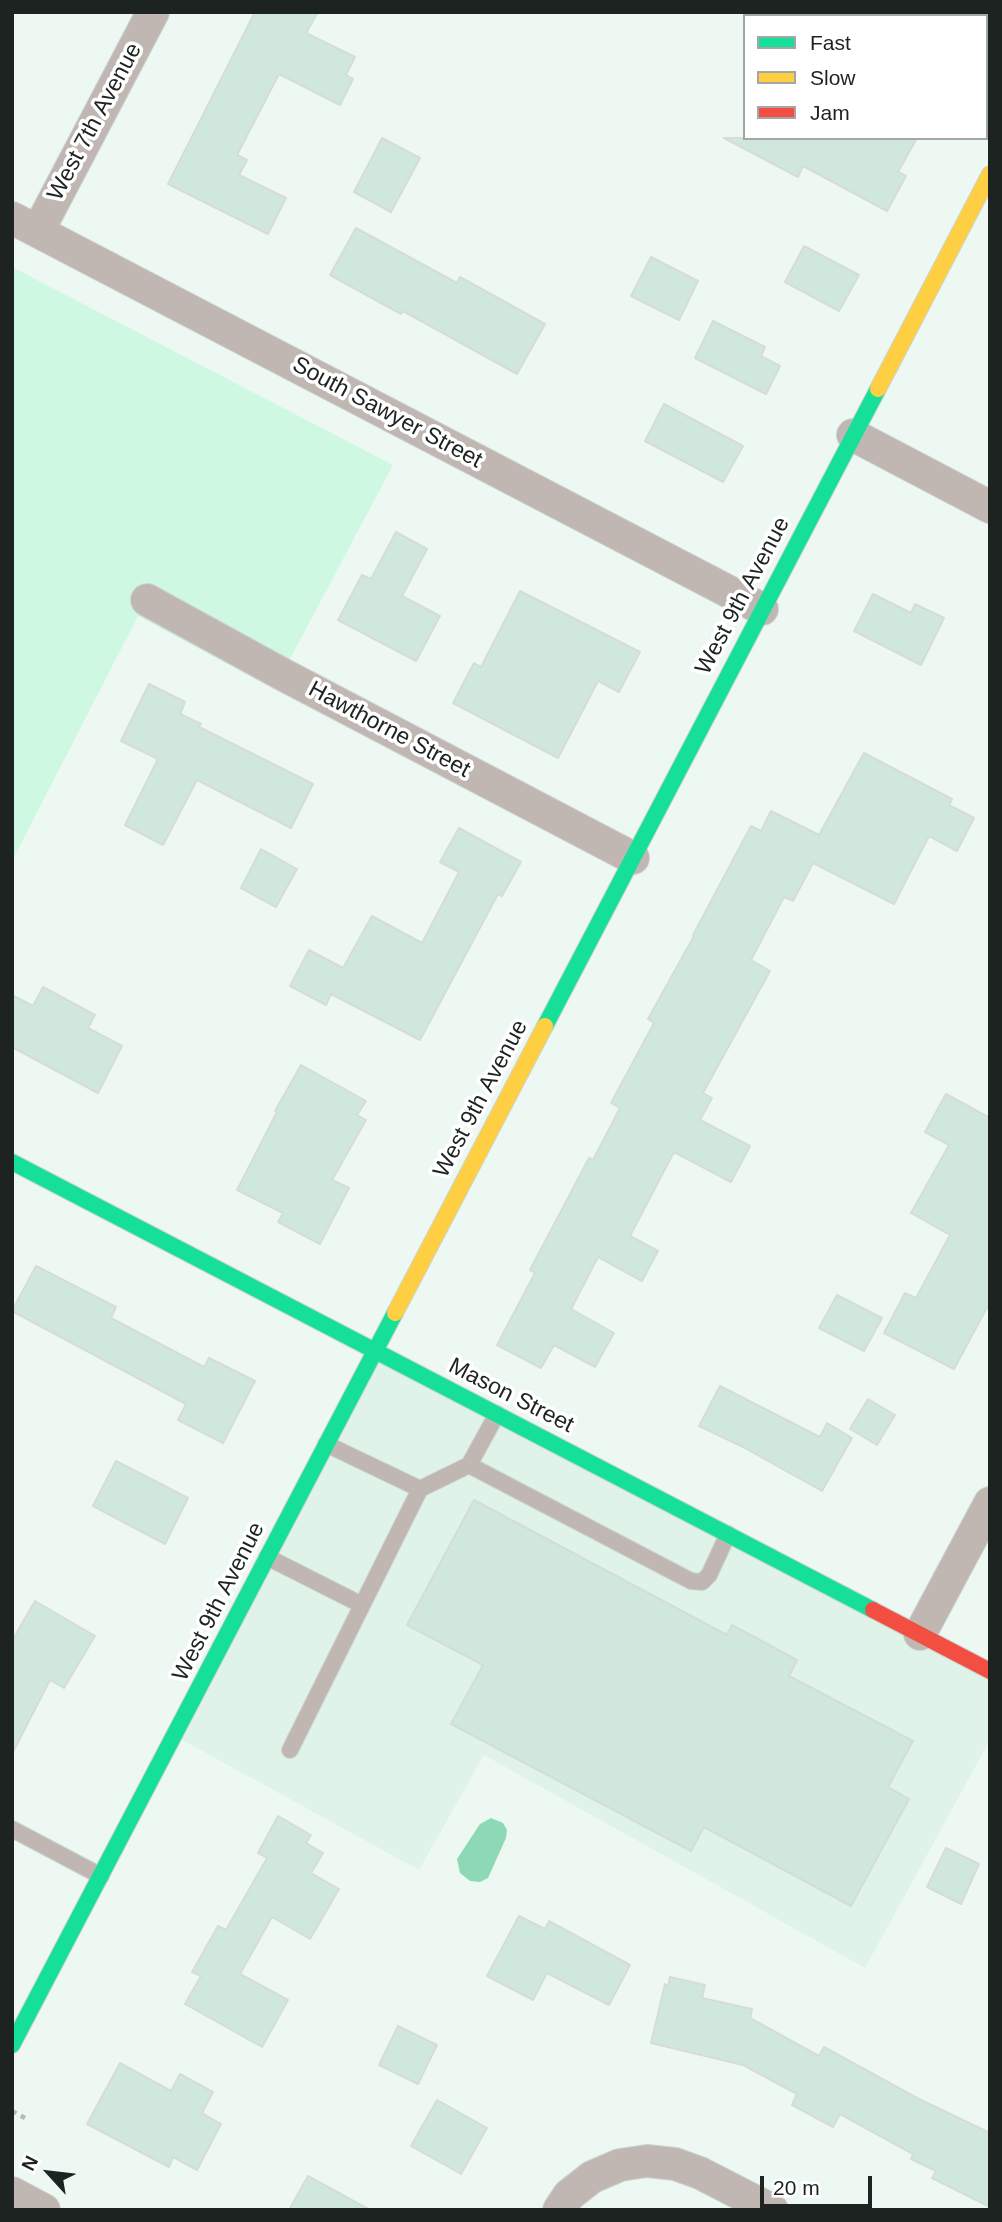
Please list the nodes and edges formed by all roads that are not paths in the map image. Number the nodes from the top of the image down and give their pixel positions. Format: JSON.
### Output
{"nodes":[{"id":1,"x":153,"y":12,"type":"edge"},
{"id":2,"x":990,"y":174,"type":"edge"},
{"id":3,"x":25,"y":225,"type":"edge"},
{"id":4,"x":853,"y":435,"type":"junction"},
{"id":5,"x":990,"y":507,"type":"edge"},
{"id":6,"x":147,"y":600,"type":"dead end"},
{"id":7,"x":762,"y":609,"type":"junction"},
{"id":8,"x":633,"y":858,"type":"junction"},
{"id":9,"x":12,"y":1162,"type":"edge"},
{"id":10,"x":375,"y":1352,"type":"junction"},
{"id":11,"x":496,"y":1414,"type":"junction"},
{"id":12,"x":326,"y":1444,"type":"junction"},
{"id":13,"x":469,"y":1465,"type":"junction"},
{"id":14,"x":420,"y":1489,"type":"junction"},
{"id":15,"x":990,"y":1503,"type":"edge"},
{"id":16,"x":729,"y":1534,"type":"junction"},
{"id":17,"x":267,"y":1558,"type":"junction"},
{"id":18,"x":362,"y":1605,"type":"junction"},
{"id":19,"x":920,"y":1634,"type":"junction"},
{"id":20,"x":990,"y":1671,"type":"edge"},
{"id":21,"x":290,"y":1750,"type":"dead end"},
{"id":22,"x":12,"y":1829,"type":"edge"},
{"id":23,"x":101,"y":1876,"type":"junction"},
{"id":24,"x":12,"y":2045,"type":"edge"},
{"id":25,"x":12,"y":2193,"type":"edge"},
{"id":26,"x":44,"y":2210,"type":"edge"},
{"id":27,"x":559,"y":2210,"type":"edge"},
{"id":28,"x":772,"y":2210,"type":"edge"}],
"edges":[{"from":1,"to":3,"type":"street","name":"West 7th Avenue"},
{"from":2,"to":4,"type":"main road","name":"West 9th Avenue"},
{"from":3,"to":7,"type":"street","name":"South Sawyer Street"},
{"from":4,"to":5,"type":"street"},
{"from":4,"to":7,"type":"main road","name":"West 9th Avenue"},
{"from":6,"to":8,"type":"street","name":"Hawthorne Street"},
{"from":7,"to":8,"type":"main road","name":"West 9th Avenue"},
{"from":8,"to":10,"type":"main road","name":"West 9th Avenue"},
{"from":9,"to":10,"type":"main road","name":"Mason Street"},
{"from":10,"to":11,"type":"main road","name":"Mason Street"},
{"from":10,"to":12,"type":"main road","name":"West 9th Avenue"},
{"from":11,"to":13,"type":"lane"},
{"from":11,"to":16,"type":"main road","name":"Mason Street"},
{"from":12,"to":14,"type":"lane"},
{"from":12,"to":17,"type":"main road","name":"West 9th Avenue"},
{"from":13,"to":14,"type":"lane"},
{"from":13,"to":16,"type":"lane"},
{"from":14,"to":18,"type":"lane"},
{"from":15,"to":19,"type":"street"},
{"from":16,"to":19,"type":"main road","name":"Mason Street"},
{"from":17,"to":18,"type":"lane"},
{"from":17,"to":23,"type":"main road","name":"West 9th Avenue"},
{"from":18,"to":21,"type":"lane"},
{"from":19,"to":20,"type":"main road","name":"Mason Street"},
{"from":22,"to":23,"type":"lane"},
{"from":23,"to":24,"type":"main road","name":"West 9th Avenue"},
{"from":25,"to":26,"type":"street"},
{"from":27,"to":28,"type":"street"}]}
